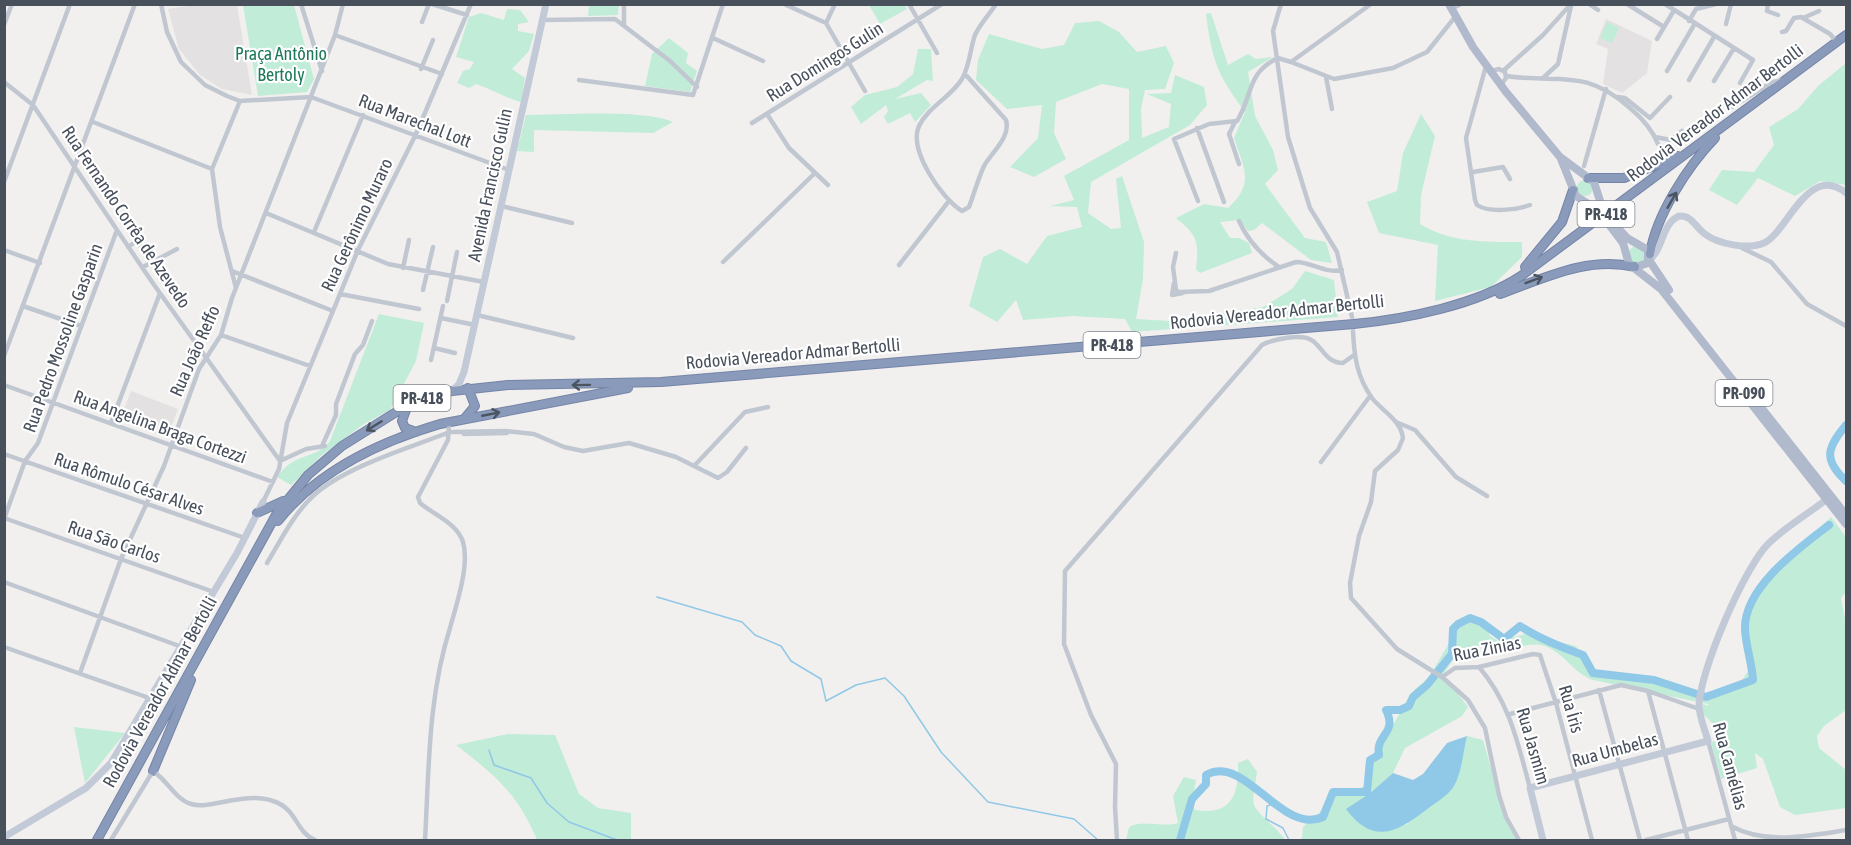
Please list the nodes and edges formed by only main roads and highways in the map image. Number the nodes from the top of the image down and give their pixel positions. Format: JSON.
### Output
{"nodes":[{"id":1,"x":1452,"y":10,"type":"edge"},
{"id":2,"x":1846,"y":35,"type":"edge"},
{"id":3,"x":1734,"y":119,"type":"junction"},
{"id":4,"x":1704,"y":141,"type":"junction"},
{"id":5,"x":1560,"y":157,"type":"junction"},
{"id":6,"x":1588,"y":178,"type":"junction"},
{"id":7,"x":1573,"y":190,"type":"junction"},
{"id":8,"x":1596,"y":191,"type":"junction"},
{"id":9,"x":1585,"y":201,"type":"junction"},
{"id":10,"x":1600,"y":208,"type":"junction"},
{"id":11,"x":1619,"y":234,"type":"junction"},
{"id":12,"x":1636,"y":244,"type":"junction"},
{"id":13,"x":1627,"y":254,"type":"junction"},
{"id":14,"x":1650,"y":257,"type":"junction"},
{"id":15,"x":1635,"y":267,"type":"junction"},
{"id":16,"x":1506,"y":286,"type":"junction"},
{"id":17,"x":1479,"y":299,"type":"junction"},
{"id":18,"x":661,"y":382,"type":"junction"},
{"id":19,"x":468,"y":388,"type":"junction"},
{"id":20,"x":410,"y":404,"type":"junction"},
{"id":21,"x":462,"y":420,"type":"junction"},
{"id":22,"x":416,"y":432,"type":"junction"},
{"id":23,"x":290,"y":495,"type":"junction"},
{"id":24,"x":263,"y":502,"type":"road end"},
{"id":25,"x":271,"y":508,"type":"junction"},
{"id":26,"x":257,"y":513,"type":"road end"},
{"id":27,"x":1846,"y":515,"type":"edge"},
{"id":28,"x":1846,"y":524,"type":"edge"},
{"id":29,"x":251,"y":558,"type":"junction"},
{"id":30,"x":206,"y":644,"type":"junction"},
{"id":31,"x":153,"y":771,"type":"road end"},
{"id":32,"x":98,"y":840,"type":"edge"}],
"edges":[{"from":1,"to":5,"type":"main road"},
{"from":2,"to":3,"type":"highway","name":"Rodovia Vereador Admar Bertolli","number":"PR-418"},
{"from":3,"to":4,"type":"highway","name":"Rodovia Vereador Admar Bertolli","number":"PR-418"},
{"from":14,"to":3,"type":"highway","one_way":true},
{"from":4,"to":6,"type":"highway"},
{"from":4,"to":16,"type":"highway","name":"Rodovia Vereador Admar Bertolli","number":"PR-418"},
{"from":5,"to":6,"type":"main road"},
{"from":5,"to":7,"type":"main road"},
{"from":6,"to":7,"type":"main road"},
{"from":6,"to":8,"type":"main road"},
{"from":7,"to":9,"type":"main road"},
{"from":7,"to":16,"type":"highway"},
{"from":8,"to":9,"type":"main road"},
{"from":8,"to":10,"type":"main road"},
{"from":9,"to":10,"type":"main road"},
{"from":10,"to":11,"type":"main road"},
{"from":11,"to":12,"type":"main road"},
{"from":11,"to":13,"type":"main road"},
{"from":12,"to":13,"type":"main road"},
{"from":12,"to":14,"type":"main road"},
{"from":13,"to":15,"type":"main road"},
{"from":14,"to":15,"type":"main road"},
{"from":14,"to":27,"type":"main road","number":"PR-090"},
{"from":17,"to":15,"type":"highway","one_way":true},
{"from":15,"to":28,"type":"main road","number":"PR-090"},
{"from":16,"to":17,"type":"highway","name":"Rodovia Vereador Admar Bertolli","number":"PR-418"},
{"from":17,"to":18,"type":"highway","name":"Rodovia Vereador Admar Bertolli","number":"PR-418"},
{"from":18,"to":19,"type":"highway","name":"Rodovia Vereador Admar Bertolli","number":"PR-418","one_way":true},
{"from":21,"to":18,"type":"highway","name":"Rodovia Vereador Admar Bertolli","number":"PR-418","one_way":true},
{"from":19,"to":20,"type":"highway","name":"Rodovia Vereador Admar Bertolli","number":"PR-418"},
{"from":19,"to":21,"type":"highway"},
{"from":20,"to":22,"type":"highway"},
{"from":20,"to":23,"type":"highway","name":"Rodovia Vereador Admar Bertolli","number":"PR-418","one_way":true},
{"from":21,"to":22,"type":"highway","name":"Rodovia Vereador Admar Bertolli","number":"PR-418"},
{"from":22,"to":29,"type":"highway","name":"Rodovia Vereador Admar Bertolli","number":"PR-418"},
{"from":23,"to":25,"type":"highway"},
{"from":23,"to":29,"type":"highway","name":"Rodovia Vereador Admar Bertolli","number":"PR-418"},
{"from":24,"to":25,"type":"highway"},
{"from":25,"to":26,"type":"highway"},
{"from":29,"to":30,"type":"highway","name":"Rodovia Vereador Admar Bertolli","number":"PR-418"},
{"from":30,"to":31,"type":"highway"},
{"from":30,"to":32,"type":"highway","name":"Rodovia Vereador Admar Bertolli","number":"PR-418"}]}
